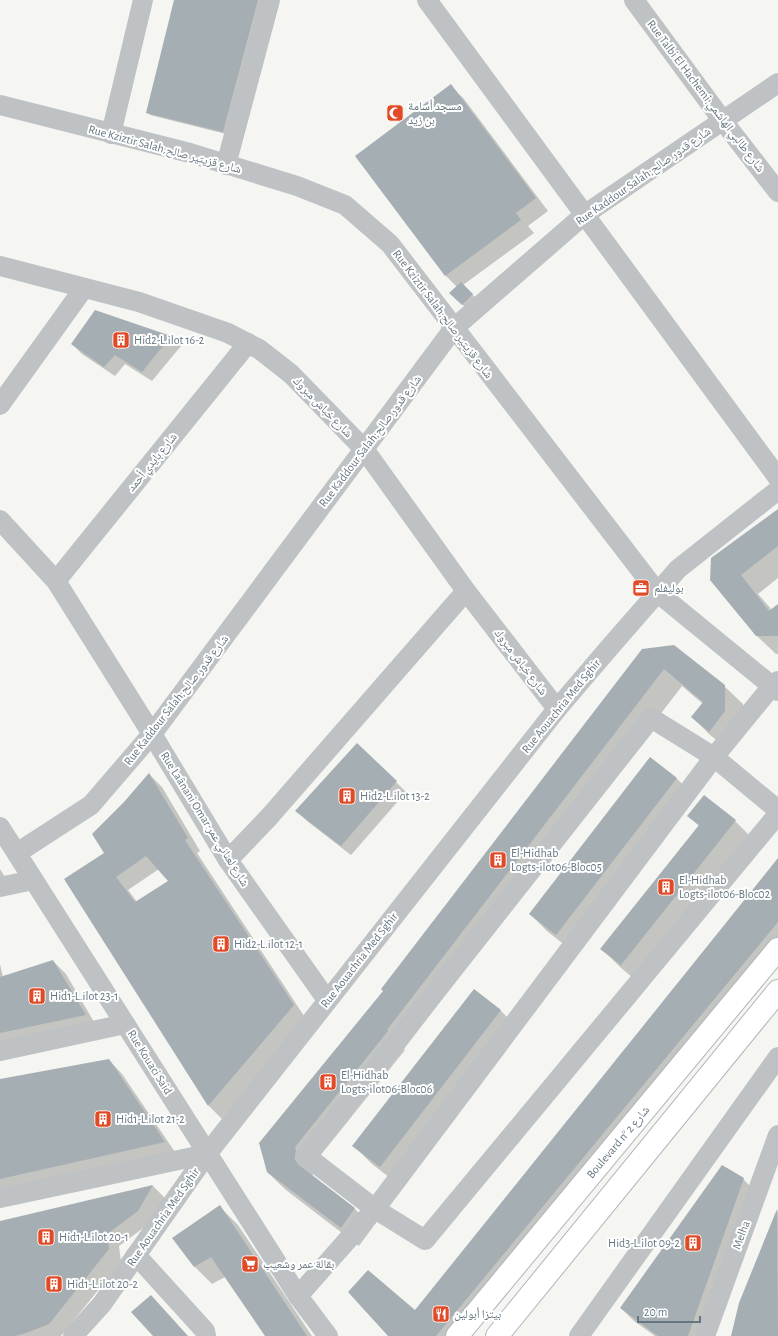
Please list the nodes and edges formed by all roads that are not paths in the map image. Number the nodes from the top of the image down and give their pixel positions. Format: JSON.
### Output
{"nodes":[{"id":1,"x":143,"y":0,"type":"edge"},
{"id":2,"x":270,"y":0,"type":"edge"},
{"id":3,"x":427,"y":0,"type":"edge"},
{"id":4,"x":634,"y":0,"type":"edge"},
{"id":5,"x":778,"y":83,"type":"edge"},
{"id":6,"x":0,"y":105,"type":"edge"},
{"id":7,"x":723,"y":121,"type":"junction"},
{"id":8,"x":111,"y":134,"type":"junction"},
{"id":9,"x":226,"y":165,"type":"junction"},
{"id":10,"x":778,"y":192,"type":"edge"},
{"id":11,"x":584,"y":215,"type":"junction"},
{"id":12,"x":0,"y":266,"type":"edge"},
{"id":13,"x":84,"y":288,"type":"junction"},
{"id":14,"x":454,"y":328,"type":"junction"},
{"id":15,"x":248,"y":343,"type":"junction"},
{"id":16,"x":0,"y":404,"type":"edge"},
{"id":17,"x":364,"y":450,"type":"junction"},
{"id":18,"x":778,"y":478,"type":"edge"},
{"id":19,"x":778,"y":490,"type":"edge"},
{"id":20,"x":0,"y":520,"type":"edge"},
{"id":21,"x":56,"y":581,"type":"junction"},
{"id":22,"x":466,"y":591,"type":"junction"},
{"id":23,"x":658,"y":593,"type":"junction"},
{"id":24,"x":776,"y":686,"type":"edge"},
{"id":25,"x":557,"y":709,"type":"junction"},
{"id":26,"x":152,"y":734,"type":"junction"},
{"id":27,"x":714,"y":757,"type":"junction"},
{"id":28,"x":778,"y":810,"type":"edge"},
{"id":29,"x":778,"y":814,"type":"edge"},
{"id":30,"x":0,"y":827,"type":"edge"},
{"id":31,"x":17,"y":853,"type":"junction"},
{"id":32,"x":228,"y":860,"type":"junction"},
{"id":33,"x":33,"y":880,"type":"junction"},
{"id":34,"x":0,"y":887,"type":"edge"},
{"id":35,"x":778,"y":949,"type":"edge"},
{"id":36,"x":778,"y":991,"type":"edge"},
{"id":37,"x":327,"y":1000,"type":"junction"},
{"id":38,"x":126,"y":1024,"type":"junction"},
{"id":39,"x":0,"y":1051,"type":"edge"},
{"id":40,"x":778,"y":1057,"type":"edge"},
{"id":41,"x":778,"y":1134,"type":"edge"},
{"id":42,"x":207,"y":1154,"type":"junction"},
{"id":43,"x":0,"y":1198,"type":"edge"},
{"id":44,"x":375,"y":1209,"type":"junction"},
{"id":45,"x":136,"y":1255,"type":"junction"},
{"id":46,"x":298,"y":1296,"type":"junction"},
{"id":47,"x":73,"y":1336,"type":"edge"},
{"id":48,"x":206,"y":1336,"type":"edge"},
{"id":49,"x":328,"y":1336,"type":"edge"},
{"id":50,"x":457,"y":1336,"type":"edge"},
{"id":51,"x":497,"y":1336,"type":"edge"},
{"id":52,"x":579,"y":1336,"type":"edge"},
{"id":53,"x":705,"y":1336,"type":"edge"}],
"edges":[{"from":1,"to":8,"type":"street"},
{"from":2,"to":9,"type":"street"},
{"from":3,"to":11,"type":"street"},
{"from":4,"to":7,"type":"street","name":"Rue Talbi El Hachemi;شارع طالبي الهاشمي"},
{"from":5,"to":7,"type":"street","name":"Rue Kaddour Salah;شارع قدور صالح"},
{"from":6,"to":8,"type":"street","name":"Rue Kziztir Salah;شارع قزيتير صالح"},
{"from":7,"to":10,"type":"street","name":"Rue Talbi El Hachemi;شارع طالبي الهاشمي"},
{"from":7,"to":11,"type":"street","name":"Rue Kaddour Salah;شارع قدور صالح"},
{"from":8,"to":9,"type":"street","name":"Rue Kziztir Salah;شارع قزيتير صالح"},
{"from":9,"to":14,"type":"street","name":"Rue Kziztir Salah;شارع قزيتير صالح"},
{"from":11,"to":14,"type":"street","name":"Rue Kaddour Salah;شارع قدور صالح"},
{"from":11,"to":18,"type":"street"},
{"from":12,"to":13,"type":"street","name":"شارع خباش مبروك"},
{"from":13,"to":15,"type":"street","name":"شارع خباش مبروك"},
{"from":13,"to":16,"type":"street"},
{"from":14,"to":17,"type":"street","name":"Rue Kaddour Salah;شارع قدور صالح"},
{"from":14,"to":23,"type":"street","name":"Rue Kziztir Salah;شارع قزيتير صالح"},
{"from":15,"to":17,"type":"street","name":"شارع خباش مبروك"},
{"from":15,"to":21,"type":"street","name":"شارع بايدي أحمد"},
{"from":17,"to":22,"type":"street","name":"شارع خباش مبروك"},
{"from":17,"to":26,"type":"street","name":"Rue Kaddour Salah;شارع قدور صالح"},
{"from":19,"to":23,"type":"street","name":"Rue Aouachria Med Sghir"},
{"from":20,"to":21,"type":"street","name":"Rue Laânani Omar;شارع لعناني عمر"},
{"from":21,"to":26,"type":"street","name":"Rue Laânani Omar;شارع لعناني عمر"},
{"from":22,"to":25,"type":"street","name":"شارع خباش مبروك"},
{"from":22,"to":32,"type":"street"},
{"from":23,"to":24,"type":"street","name":"Rue Kziztir Salah;شارع قزيتير صالح"},
{"from":23,"to":25,"type":"street","name":"Rue Aouachria Med Sghir"},
{"from":24,"to":27,"type":"street"},
{"from":25,"to":37,"type":"street","name":"Rue Aouachria Med Sghir"},
{"from":26,"to":31,"type":"street","name":"Rue Kaddour Salah;شارع قدور صالح"},
{"from":26,"to":32,"type":"street","name":"Rue Laânani Omar;شارع لعناني عمر"},
{"from":27,"to":28,"type":"street"},
{"from":27,"to":44,"type":"street"},
{"from":27,"to":44,"type":"street"},
{"from":29,"to":44,"type":"street"},
{"from":30,"to":31,"type":"street","name":"Rue Kouaci Said"},
{"from":31,"to":33,"type":"street","name":"Rue Kouaci Said"},
{"from":32,"to":37,"type":"street","name":"Rue Laânani Omar;شارع لعناني عمر"},
{"from":33,"to":34,"type":"street"},
{"from":33,"to":38,"type":"street","name":"Rue Kouaci Said"},
{"from":35,"to":50,"type":"main road","name":"Boulevard n° شارع 2"},
{"from":36,"to":51,"type":"main road"},
{"from":37,"to":42,"type":"street","name":"Rue Aouachria Med Sghir"},
{"from":38,"to":39,"type":"street"},
{"from":38,"to":42,"type":"street","name":"Rue Kouaci Said"},
{"from":40,"to":52,"type":"street"},
{"from":41,"to":53,"type":"street","name":"Melha"},
{"from":42,"to":43,"type":"street"},
{"from":42,"to":45,"type":"street","name":"Rue Aouachria Med Sghir"},
{"from":42,"to":46,"type":"street","name":"Rue Kouaci Said"},
{"from":44,"to":46,"type":"street"},
{"from":45,"to":47,"type":"street","name":"Rue Aouachria Med Sghir"},
{"from":45,"to":48,"type":"street"},
{"from":46,"to":49,"type":"street","name":"Rue Kouaci Said"}]}
